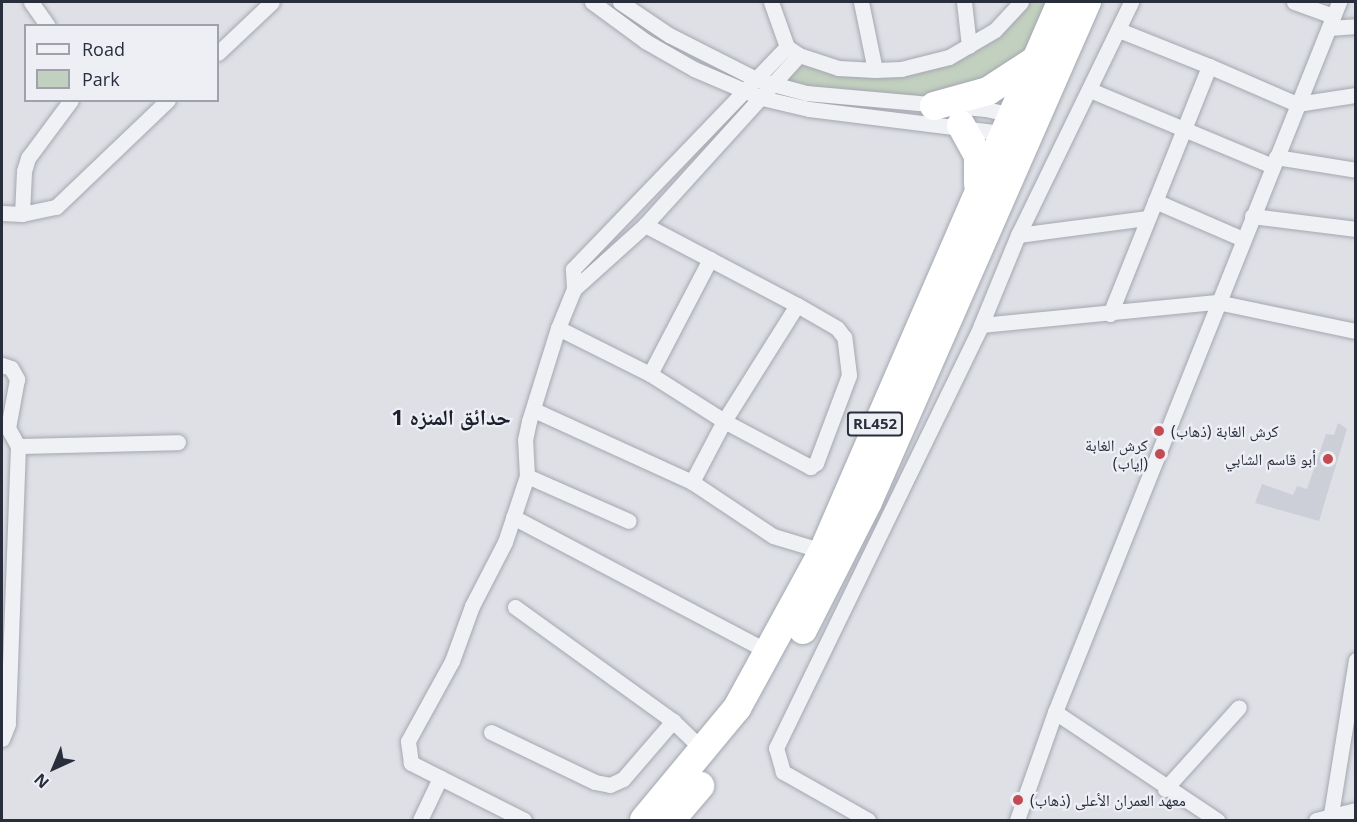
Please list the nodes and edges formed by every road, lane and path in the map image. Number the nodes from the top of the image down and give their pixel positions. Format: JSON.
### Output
{"nodes":[{"id":1,"x":31,"y":2,"type":"edge"},
{"id":2,"x":272,"y":2,"type":"edge"},
{"id":3,"x":592,"y":2,"type":"edge"},
{"id":4,"x":620,"y":2,"type":"edge"},
{"id":5,"x":771,"y":2,"type":"edge"},
{"id":6,"x":861,"y":2,"type":"edge"},
{"id":7,"x":964,"y":2,"type":"edge"},
{"id":8,"x":1021,"y":2,"type":"edge"},
{"id":9,"x":1061,"y":2,"type":"edge"},
{"id":10,"x":1087,"y":2,"type":"edge"},
{"id":11,"x":1131,"y":2,"type":"edge"},
{"id":12,"x":1294,"y":2,"type":"edge"},
{"id":13,"x":1334,"y":15,"type":"edge"},
{"id":14,"x":47,"y":24,"type":"edge"},
{"id":15,"x":1356,"y":26,"type":"edge"},
{"id":16,"x":1119,"y":30,"type":"junction"},
{"id":17,"x":969,"y":46,"type":"junction"},
{"id":18,"x":793,"y":51,"type":"junction"},
{"id":19,"x":219,"y":52,"type":"edge"},
{"id":20,"x":1034,"y":61,"type":"junction"},
{"id":21,"x":1209,"y":66,"type":"junction"},
{"id":22,"x":875,"y":69,"type":"junction"},
{"id":23,"x":758,"y":80,"type":"junction"},
{"id":24,"x":775,"y":85,"type":"junction"},
{"id":25,"x":1090,"y":90,"type":"junction"},
{"id":26,"x":747,"y":92,"type":"junction"},
{"id":27,"x":1356,"y":95,"type":"edge"},
{"id":28,"x":762,"y":98,"type":"junction"},
{"id":29,"x":70,"y":102,"type":"edge"},
{"id":30,"x":166,"y":102,"type":"edge"},
{"id":31,"x":1298,"y":104,"type":"junction"},
{"id":32,"x":934,"y":106,"type":"junction"},
{"id":33,"x":961,"y":125,"type":"junction"},
{"id":34,"x":1019,"y":127,"type":"junction"},
{"id":35,"x":1186,"y":127,"type":"junction"},
{"id":36,"x":1275,"y":161,"type":"junction"},
{"id":37,"x":1356,"y":170,"type":"edge"},
{"id":38,"x":976,"y":192,"type":"junction"},
{"id":39,"x":1155,"y":201,"type":"junction"},
{"id":40,"x":2,"y":213,"type":"edge"},
{"id":41,"x":22,"y":214,"type":"junction"},
{"id":42,"x":1252,"y":216,"type":"junction"},
{"id":43,"x":1148,"y":219,"type":"junction"},
{"id":44,"x":645,"y":225,"type":"junction"},
{"id":45,"x":1356,"y":229,"type":"edge"},
{"id":46,"x":1018,"y":235,"type":"junction"},
{"id":47,"x":1243,"y":239,"type":"junction"},
{"id":48,"x":710,"y":259,"type":"junction"},
{"id":49,"x":574,"y":289,"type":"junction"},
{"id":50,"x":1217,"y":302,"type":"junction"},
{"id":51,"x":797,"y":305,"type":"junction"},
{"id":52,"x":1110,"y":314,"type":"junction"},
{"id":53,"x":981,"y":325,"type":"junction"},
{"id":54,"x":558,"y":328,"type":"junction"},
{"id":55,"x":1356,"y":331,"type":"edge"},
{"id":56,"x":2,"y":365,"type":"edge"},
{"id":57,"x":650,"y":374,"type":"junction"},
{"id":58,"x":534,"y":410,"type":"junction"},
{"id":59,"x":724,"y":421,"type":"junction"},
{"id":60,"x":178,"y":442,"type":"dead end"},
{"id":61,"x":18,"y":446,"type":"junction"},
{"id":62,"x":527,"y":476,"type":"junction"},
{"id":63,"x":692,"y":482,"type":"junction"},
{"id":64,"x":513,"y":517,"type":"junction"},
{"id":65,"x":629,"y":521,"type":"dead end"},
{"id":66,"x":823,"y":552,"type":"junction"},
{"id":67,"x":514,"y":606,"type":"dead end"},
{"id":68,"x":769,"y":652,"type":"junction"},
{"id":69,"x":1356,"y":660,"type":"edge"},
{"id":70,"x":1239,"y":707,"type":"dead end"},
{"id":71,"x":1055,"y":712,"type":"junction"},
{"id":72,"x":673,"y":721,"type":"junction"},
{"id":73,"x":491,"y":732,"type":"dead end"},
{"id":74,"x":2,"y":739,"type":"edge"},
{"id":75,"x":704,"y":751,"type":"junction"},
{"id":76,"x":440,"y":778,"type":"junction"},
{"id":77,"x":1165,"y":789,"type":"junction"},
{"id":78,"x":1356,"y":810,"type":"edge"},
{"id":79,"x":847,"y":815,"type":"edge"},
{"id":80,"x":1331,"y":818,"type":"edge"},
{"id":81,"x":420,"y":820,"type":"edge"},
{"id":82,"x":524,"y":820,"type":"edge"},
{"id":83,"x":644,"y":820,"type":"edge"},
{"id":84,"x":670,"y":820,"type":"edge"},
{"id":85,"x":868,"y":820,"type":"edge"},
{"id":86,"x":1017,"y":820,"type":"edge"},
{"id":87,"x":1217,"y":820,"type":"edge"},
{"id":88,"x":1316,"y":820,"type":"edge"}],
"edges":[{"from":1,"to":14,"type":"street"},
{"from":2,"to":19,"type":"street"},
{"from":3,"to":26,"type":"street"},
{"from":4,"to":23,"type":"street"},
{"from":5,"to":18,"type":"street"},
{"from":6,"to":22,"type":"street"},
{"from":7,"to":17,"type":"street"},
{"from":8,"to":17,"type":"street"},
{"from":9,"to":20,"type":"highway","number":"RL452"},
{"from":10,"to":34,"type":"highway","number":"RL452"},
{"from":11,"to":16,"type":"street"},
{"from":12,"to":13,"type":"street"},
{"from":13,"to":15,"type":"street"},
{"from":13,"to":31,"type":"street"},
{"from":16,"to":21,"type":"street"},
{"from":16,"to":25,"type":"street"},
{"from":17,"to":22,"type":"street"},
{"from":18,"to":22,"type":"street"},
{"from":18,"to":23,"type":"street"},
{"from":18,"to":24,"type":"street"},
{"from":20,"to":32,"type":"highway"},
{"from":20,"to":34,"type":"highway","number":"RL452"},
{"from":21,"to":31,"type":"street"},
{"from":21,"to":35,"type":"street"},
{"from":23,"to":24,"type":"street"},
{"from":23,"to":26,"type":"street"},
{"from":24,"to":28,"type":"street"},
{"from":24,"to":32,"type":"street"},
{"from":25,"to":35,"type":"street"},
{"from":25,"to":46,"type":"street"},
{"from":26,"to":28,"type":"street"},
{"from":26,"to":49,"type":"street"},
{"from":27,"to":31,"type":"street"},
{"from":28,"to":33,"type":"street"},
{"from":28,"to":44,"type":"street"},
{"from":29,"to":41,"type":"street"},
{"from":30,"to":41,"type":"street"},
{"from":31,"to":36,"type":"street"},
{"from":32,"to":34,"type":"street"},
{"from":33,"to":34,"type":"street"},
{"from":33,"to":38,"type":"highway"},
{"from":34,"to":38,"type":"highway","number":"RL452"},
{"from":34,"to":84,"type":"highway","number":"RL452"},
{"from":35,"to":36,"type":"street"},
{"from":35,"to":39,"type":"street"},
{"from":36,"to":37,"type":"street"},
{"from":36,"to":42,"type":"street"},
{"from":38,"to":66,"type":"highway","number":"RL452"},
{"from":39,"to":43,"type":"street"},
{"from":39,"to":47,"type":"street"},
{"from":40,"to":41,"type":"street"},
{"from":42,"to":45,"type":"street"},
{"from":42,"to":47,"type":"street"},
{"from":43,"to":46,"type":"street"},
{"from":43,"to":52,"type":"street"},
{"from":44,"to":48,"type":"street"},
{"from":44,"to":49,"type":"street"},
{"from":46,"to":53,"type":"street"},
{"from":47,"to":50,"type":"street"},
{"from":48,"to":51,"type":"street"},
{"from":48,"to":57,"type":"street"},
{"from":49,"to":54,"type":"street"},
{"from":50,"to":52,"type":"street"},
{"from":50,"to":55,"type":"street"},
{"from":50,"to":71,"type":"street"},
{"from":51,"to":59,"type":"street"},
{"from":51,"to":59,"type":"street"},
{"from":52,"to":53,"type":"street"},
{"from":53,"to":79,"type":"street"},
{"from":54,"to":57,"type":"street"},
{"from":54,"to":58,"type":"street"},
{"from":56,"to":61,"type":"street"},
{"from":57,"to":59,"type":"street"},
{"from":58,"to":62,"type":"street"},
{"from":58,"to":63,"type":"street"},
{"from":59,"to":63,"type":"street"},
{"from":60,"to":61,"type":"street"},
{"from":61,"to":74,"type":"street"},
{"from":62,"to":64,"type":"street"},
{"from":62,"to":65,"type":"street"},
{"from":63,"to":66,"type":"street"},
{"from":64,"to":68,"type":"street"},
{"from":64,"to":76,"type":"street"},
{"from":66,"to":68,"type":"highway","number":"RL452"},
{"from":67,"to":72,"type":"street"},
{"from":68,"to":75,"type":"highway","number":"RL452"},
{"from":69,"to":80,"type":"street"},
{"from":70,"to":77,"type":"street"},
{"from":71,"to":77,"type":"street"},
{"from":71,"to":86,"type":"street"},
{"from":72,"to":73,"type":"street"},
{"from":72,"to":75,"type":"street"},
{"from":75,"to":83,"type":"highway","number":"RL452"},
{"from":76,"to":81,"type":"street"},
{"from":76,"to":82,"type":"street"},
{"from":77,"to":87,"type":"street"},
{"from":78,"to":80,"type":"street"},
{"from":79,"to":85,"type":"street"},
{"from":80,"to":88,"type":"street"}]}
